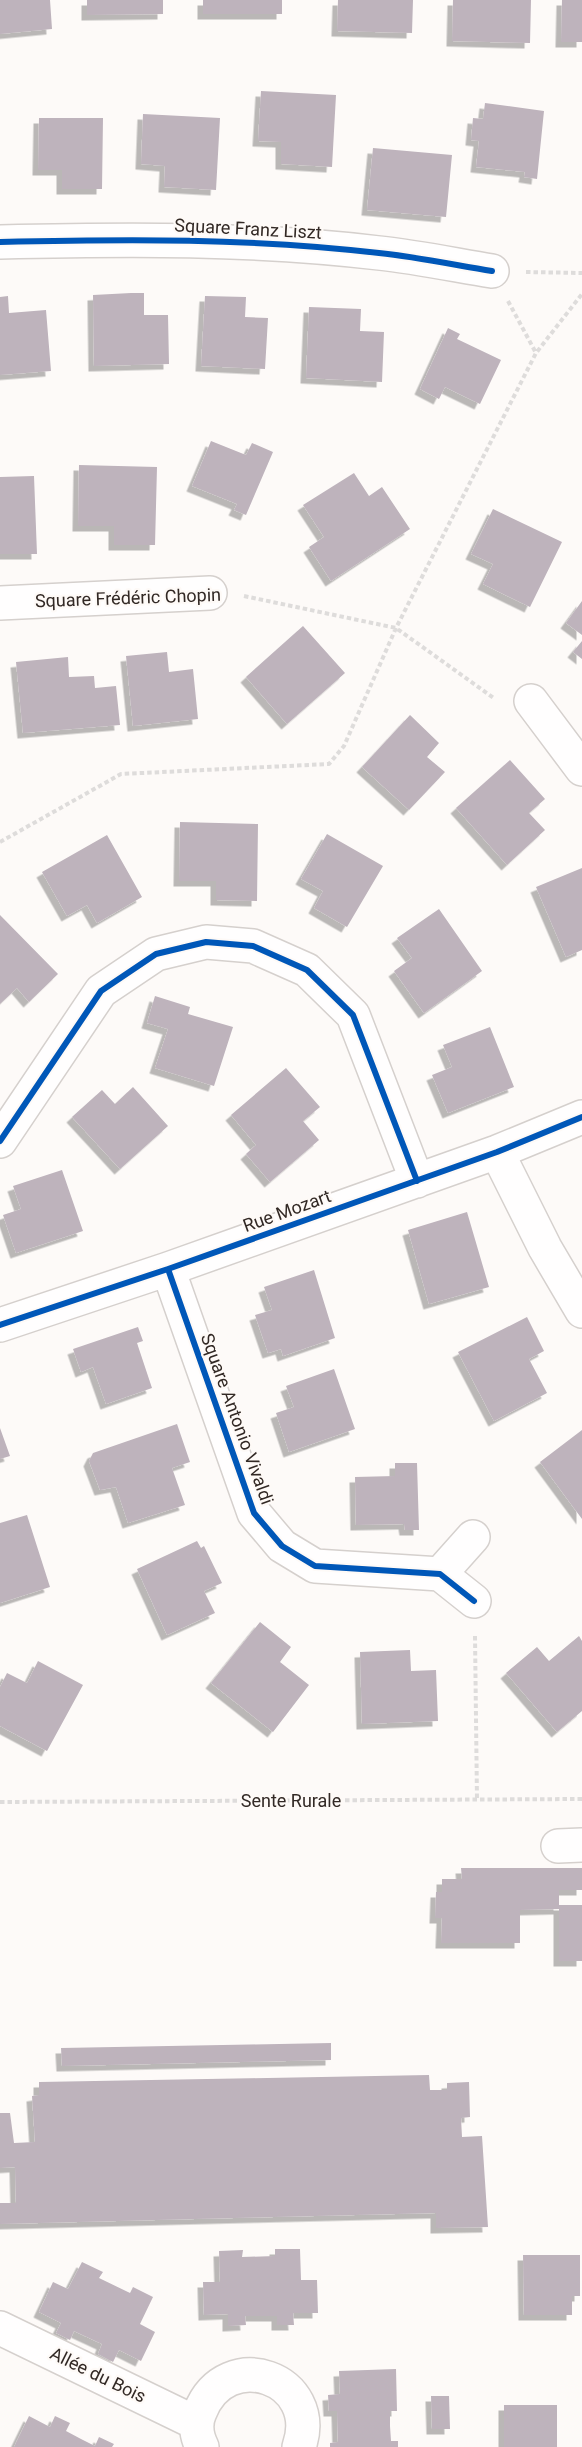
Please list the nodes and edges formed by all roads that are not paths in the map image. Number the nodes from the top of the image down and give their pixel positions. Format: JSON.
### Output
{"nodes":[{"id":1,"x":0,"y":242,"type":"edge"},
{"id":2,"x":492,"y":271,"type":"road end"},
{"id":3,"x":210,"y":593,"type":"road end"},
{"id":4,"x":0,"y":603,"type":"edge"},
{"id":5,"x":531,"y":701,"type":"road end"},
{"id":6,"x":582,"y":769,"type":"edge"},
{"id":7,"x":582,"y":1117,"type":"edge"},
{"id":8,"x":0,"y":1142,"type":"edge"},
{"id":9,"x":497,"y":1152,"type":"junction"},
{"id":10,"x":417,"y":1181,"type":"junction"},
{"id":11,"x":168,"y":1269,"type":"junction"},
{"id":12,"x":582,"y":1311,"type":"edge"},
{"id":13,"x":0,"y":1325,"type":"edge"},
{"id":14,"x":473,"y":1537,"type":"dead end"},
{"id":15,"x":440,"y":1574,"type":"junction"},
{"id":16,"x":474,"y":1601,"type":"road end"},
{"id":17,"x":0,"y":2328,"type":"edge"},
{"id":18,"x":199,"y":2435,"type":"edge"},
{"id":19,"x":299,"y":2447,"type":"edge"}],
"edges":[{"from":1,"to":2,"type":"street","name":"Square Franz Liszt"},
{"from":3,"to":4,"type":"street","name":"Square Frédéric Chopin"},
{"from":5,"to":6,"type":"street"},
{"from":7,"to":9,"type":"street","name":"Rue Mozart"},
{"from":8,"to":10,"type":"street"},
{"from":9,"to":10,"type":"street","name":"Rue Mozart"},
{"from":9,"to":12,"type":"street"},
{"from":10,"to":11,"type":"street","name":"Rue Mozart"},
{"from":11,"to":13,"type":"street","name":"Rue Mozart"},
{"from":11,"to":15,"type":"street","name":"Square Antonio Vivaldi"},
{"from":14,"to":15,"type":"street"},
{"from":15,"to":16,"type":"street"},
{"from":17,"to":18,"type":"street","name":"Allée du Bois"},
{"from":18,"to":19,"type":"street","name":"Allée du Bois"}]}
